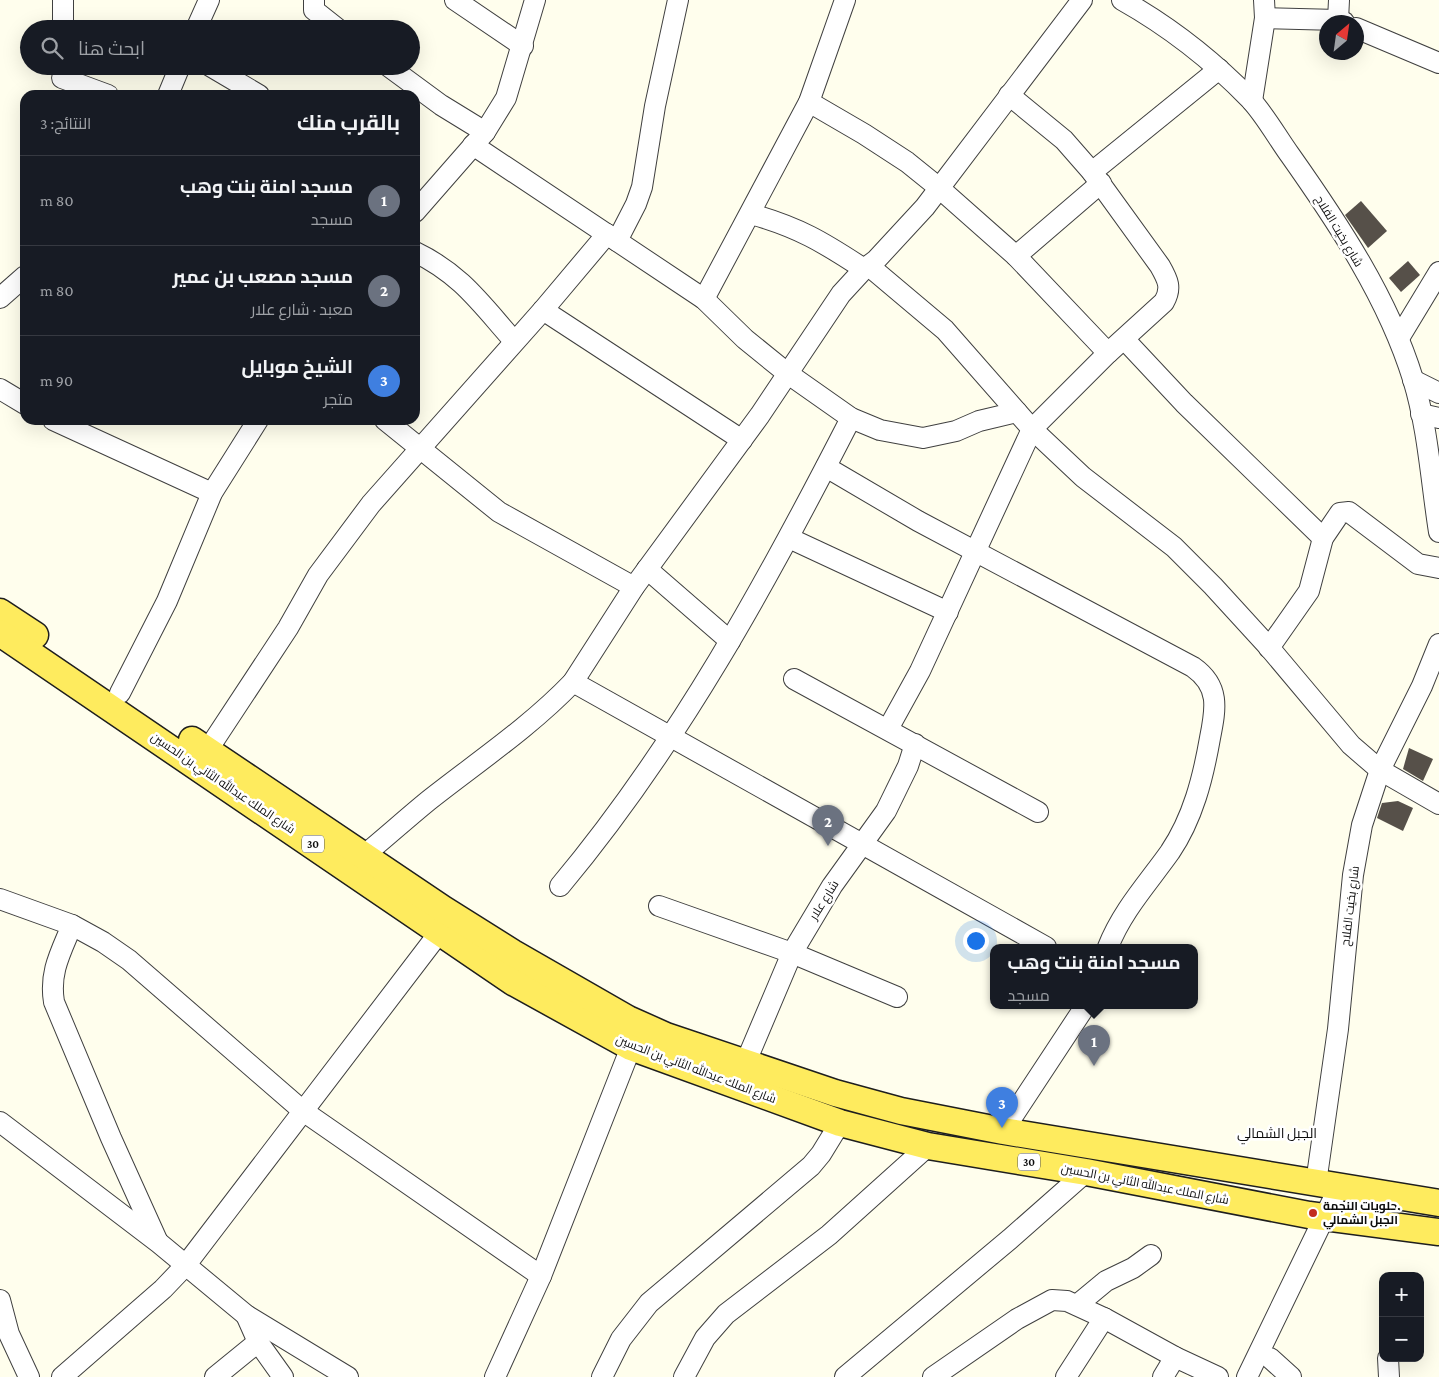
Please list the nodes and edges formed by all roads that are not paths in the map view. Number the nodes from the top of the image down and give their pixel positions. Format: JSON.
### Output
{"nodes":[{"id":1,"x":63,"y":0,"type":"edge"},
{"id":2,"x":209,"y":0,"type":"edge"},
{"id":3,"x":314,"y":0,"type":"edge"},
{"id":4,"x":455,"y":0,"type":"edge"},
{"id":5,"x":535,"y":0,"type":"edge"},
{"id":6,"x":678,"y":0,"type":"edge"},
{"id":7,"x":844,"y":0,"type":"edge"},
{"id":8,"x":1082,"y":0,"type":"edge"},
{"id":9,"x":1122,"y":0,"type":"edge"},
{"id":10,"x":1264,"y":9,"type":"edge"},
{"id":11,"x":1340,"y":14,"type":"edge"},
{"id":12,"x":63,"y":20,"type":"edge"},
{"id":13,"x":200,"y":20,"type":"edge"},
{"id":14,"x":327,"y":20,"type":"edge"},
{"id":15,"x":1364,"y":31,"type":"edge"},
{"id":16,"x":523,"y":46,"type":"junction"},
{"id":17,"x":1439,"y":63,"type":"edge"},
{"id":18,"x":1218,"y":69,"type":"junction"},
{"id":19,"x":176,"y":75,"type":"edge"},
{"id":20,"x":225,"y":75,"type":"edge"},
{"id":21,"x":399,"y":75,"type":"edge"},
{"id":22,"x":62,"y":80,"type":"edge"},
{"id":23,"x":93,"y":90,"type":"edge"},
{"id":24,"x":170,"y":90,"type":"edge"},
{"id":25,"x":251,"y":90,"type":"edge"},
{"id":26,"x":418,"y":90,"type":"edge"},
{"id":27,"x":420,"y":91,"type":"edge"},
{"id":28,"x":1010,"y":95,"type":"junction"},
{"id":29,"x":1252,"y":101,"type":"junction"},
{"id":30,"x":809,"y":102,"type":"junction"},
{"id":31,"x":479,"y":138,"type":"junction"},
{"id":32,"x":1097,"y":177,"type":"junction"},
{"id":33,"x":938,"y":187,"type":"junction"},
{"id":34,"x":420,"y":206,"type":"edge"},
{"id":35,"x":751,"y":214,"type":"junction"},
{"id":36,"x":612,"y":238,"type":"junction"},
{"id":37,"x":420,"y":255,"type":"edge"},
{"id":38,"x":1016,"y":256,"type":"junction"},
{"id":39,"x":866,"y":267,"type":"junction"},
{"id":40,"x":1439,"y":272,"type":"edge"},
{"id":41,"x":20,"y":280,"type":"edge"},
{"id":42,"x":0,"y":298,"type":"edge"},
{"id":43,"x":704,"y":299,"type":"junction"},
{"id":44,"x":543,"y":310,"type":"junction"},
{"id":45,"x":1399,"y":338,"type":"junction"},
{"id":46,"x":1125,"y":340,"type":"junction"},
{"id":47,"x":514,"y":341,"type":"junction"},
{"id":48,"x":1108,"y":353,"type":"junction"},
{"id":49,"x":787,"y":373,"type":"junction"},
{"id":50,"x":1413,"y":380,"type":"junction"},
{"id":51,"x":0,"y":389,"type":"edge"},
{"id":52,"x":1439,"y":393,"type":"edge"},
{"id":53,"x":20,"y":401,"type":"edge"},
{"id":54,"x":1017,"y":412,"type":"junction"},
{"id":55,"x":1430,"y":416,"type":"edge"},
{"id":56,"x":851,"y":418,"type":"junction"},
{"id":57,"x":64,"y":425,"type":"edge"},
{"id":58,"x":255,"y":425,"type":"edge"},
{"id":59,"x":392,"y":425,"type":"edge"},
{"id":60,"x":1032,"y":429,"type":"junction"},
{"id":61,"x":742,"y":440,"type":"junction"},
{"id":62,"x":421,"y":447,"type":"junction"},
{"id":63,"x":826,"y":467,"type":"junction"},
{"id":64,"x":212,"y":493,"type":"junction"},
{"id":65,"x":1439,"y":532,"type":"edge"},
{"id":66,"x":789,"y":538,"type":"junction"},
{"id":67,"x":1323,"y":538,"type":"junction"},
{"id":68,"x":975,"y":550,"type":"junction"},
{"id":69,"x":1439,"y":568,"type":"edge"},
{"id":70,"x":647,"y":569,"type":"junction"},
{"id":71,"x":634,"y":587,"type":"junction"},
{"id":72,"x":0,"y":612,"type":"edge"},
{"id":73,"x":948,"y":612,"type":"junction"},
{"id":74,"x":0,"y":633,"type":"edge"},
{"id":75,"x":730,"y":641,"type":"junction"},
{"id":76,"x":1439,"y":644,"type":"edge"},
{"id":77,"x":1269,"y":648,"type":"junction"},
{"id":78,"x":794,"y":679,"type":"dead end"},
{"id":79,"x":573,"y":682,"type":"junction"},
{"id":80,"x":120,"y":693,"type":"junction"},
{"id":81,"x":888,"y":729,"type":"junction"},
{"id":82,"x":669,"y":737,"type":"junction"},
{"id":83,"x":915,"y":744,"type":"junction"},
{"id":84,"x":207,"y":751,"type":"junction"},
{"id":85,"x":1380,"y":770,"type":"junction"},
{"id":86,"x":1439,"y":804,"type":"edge"},
{"id":87,"x":279,"y":810,"type":"junction"},
{"id":88,"x":1038,"y":812,"type":"dead end"},
{"id":89,"x":324,"y":841,"type":"junction"},
{"id":90,"x":862,"y":845,"type":"junction"},
{"id":91,"x":364,"y":856,"type":"junction"},
{"id":92,"x":560,"y":886,"type":"dead end"},
{"id":93,"x":0,"y":899,"type":"edge"},
{"id":94,"x":659,"y":906,"type":"dead end"},
{"id":95,"x":72,"y":925,"type":"junction"},
{"id":96,"x":439,"y":933,"type":"junction"},
{"id":97,"x":1041,"y":944,"type":"edge"},
{"id":98,"x":1110,"y":944,"type":"edge"},
{"id":99,"x":792,"y":953,"type":"junction"},
{"id":100,"x":897,"y":996,"type":"dead end"},
{"id":101,"x":1083,"y":1009,"type":"edge"},
{"id":102,"x":631,"y":1047,"type":"junction"},
{"id":103,"x":745,"y":1064,"type":"junction"},
{"id":104,"x":302,"y":1111,"type":"junction"},
{"id":105,"x":0,"y":1122,"type":"edge"},
{"id":106,"x":840,"y":1123,"type":"junction"},
{"id":107,"x":1003,"y":1131,"type":"junction"},
{"id":108,"x":928,"y":1146,"type":"junction"},
{"id":109,"x":1086,"y":1172,"type":"junction"},
{"id":110,"x":1336,"y":1187,"type":"junction"},
{"id":111,"x":1439,"y":1203,"type":"edge"},
{"id":112,"x":1332,"y":1217,"type":"junction"},
{"id":113,"x":1439,"y":1232,"type":"edge"},
{"id":114,"x":159,"y":1243,"type":"junction"},
{"id":115,"x":1151,"y":1255,"type":"dead end"},
{"id":116,"x":185,"y":1266,"type":"junction"},
{"id":117,"x":541,"y":1276,"type":"junction"},
{"id":118,"x":0,"y":1300,"type":"edge"},
{"id":119,"x":1077,"y":1305,"type":"junction"},
{"id":120,"x":246,"y":1314,"type":"junction"},
{"id":121,"x":1104,"y":1318,"type":"junction"},
{"id":122,"x":258,"y":1342,"type":"junction"},
{"id":123,"x":1175,"y":1357,"type":"junction"},
{"id":124,"x":1270,"y":1358,"type":"junction"},
{"id":125,"x":1388,"y":1362,"type":"edge"},
{"id":126,"x":29,"y":1377,"type":"edge"},
{"id":127,"x":62,"y":1377,"type":"edge"},
{"id":128,"x":215,"y":1377,"type":"edge"},
{"id":129,"x":284,"y":1377,"type":"edge"},
{"id":130,"x":348,"y":1377,"type":"edge"},
{"id":131,"x":495,"y":1377,"type":"edge"},
{"id":132,"x":602,"y":1377,"type":"edge"},
{"id":133,"x":684,"y":1377,"type":"edge"},
{"id":134,"x":845,"y":1377,"type":"edge"},
{"id":135,"x":933,"y":1377,"type":"edge"},
{"id":136,"x":1066,"y":1377,"type":"edge"},
{"id":137,"x":1164,"y":1377,"type":"edge"},
{"id":138,"x":1218,"y":1377,"type":"edge"},
{"id":139,"x":1247,"y":1377,"type":"edge"},
{"id":140,"x":1261,"y":1377,"type":"edge"},
{"id":141,"x":1291,"y":1377,"type":"edge"},
{"id":142,"x":1389,"y":1377,"type":"edge"}],
"edges":[{"from":1,"to":12,"type":"street"},
{"from":2,"to":13,"type":"street"},
{"from":3,"to":14,"type":"street"},
{"from":4,"to":16,"type":"street"},
{"from":5,"to":16,"type":"street"},
{"from":6,"to":36,"type":"street"},
{"from":7,"to":30,"type":"street"},
{"from":8,"to":28,"type":"street"},
{"from":9,"to":18,"type":"street","name":"شارع بخيت الفلاح"},
{"from":10,"to":11,"type":"street"},
{"from":10,"to":29,"type":"street"},
{"from":15,"to":17,"type":"street"},
{"from":16,"to":31,"type":"street"},
{"from":18,"to":29,"type":"street","name":"شارع بخيت الفلاح"},
{"from":18,"to":32,"type":"street"},
{"from":19,"to":24,"type":"street"},
{"from":20,"to":25,"type":"street"},
{"from":21,"to":26,"type":"street"},
{"from":22,"to":23,"type":"street"},
{"from":27,"to":31,"type":"street"},
{"from":28,"to":32,"type":"street"},
{"from":28,"to":33,"type":"street"},
{"from":29,"to":45,"type":"street","name":"شارع بخيت الفلاح"},
{"from":30,"to":33,"type":"street"},
{"from":30,"to":35,"type":"street"},
{"from":31,"to":34,"type":"street"},
{"from":31,"to":36,"type":"street"},
{"from":32,"to":38,"type":"street"},
{"from":32,"to":46,"type":"street"},
{"from":33,"to":38,"type":"street"},
{"from":33,"to":39,"type":"street"},
{"from":35,"to":39,"type":"street"},
{"from":35,"to":43,"type":"street"},
{"from":36,"to":43,"type":"street"},
{"from":36,"to":44,"type":"street"},
{"from":37,"to":47,"type":"street"},
{"from":38,"to":48,"type":"street"},
{"from":39,"to":49,"type":"street"},
{"from":39,"to":54,"type":"street"},
{"from":40,"to":45,"type":"street"},
{"from":41,"to":42,"type":"street"},
{"from":43,"to":49,"type":"street"},
{"from":44,"to":47,"type":"street"},
{"from":44,"to":61,"type":"street"},
{"from":45,"to":50,"type":"street","name":"شارع بخيت الفلاح"},
{"from":46,"to":48,"type":"street"},
{"from":46,"to":67,"type":"street"},
{"from":47,"to":62,"type":"street"},
{"from":48,"to":60,"type":"street"},
{"from":49,"to":56,"type":"street"},
{"from":49,"to":61,"type":"street"},
{"from":50,"to":52,"type":"street"},
{"from":50,"to":55,"type":"street","name":"شارع بخيت الفلاح"},
{"from":51,"to":53,"type":"street"},
{"from":54,"to":56,"type":"street"},
{"from":54,"to":60,"type":"street"},
{"from":55,"to":65,"type":"street","name":"شارع بخيت الفلاح"},
{"from":56,"to":63,"type":"street"},
{"from":57,"to":64,"type":"street"},
{"from":58,"to":64,"type":"street"},
{"from":59,"to":62,"type":"street"},
{"from":60,"to":68,"type":"street"},
{"from":60,"to":77,"type":"street"},
{"from":61,"to":70,"type":"street"},
{"from":62,"to":71,"type":"street"},
{"from":62,"to":84,"type":"street"},
{"from":63,"to":66,"type":"street"},
{"from":63,"to":68,"type":"street"},
{"from":64,"to":80,"type":"street"},
{"from":66,"to":73,"type":"street"},
{"from":66,"to":75,"type":"street"},
{"from":67,"to":69,"type":"street"},
{"from":67,"to":77,"type":"street"},
{"from":68,"to":73,"type":"street"},
{"from":68,"to":98,"type":"street"},
{"from":70,"to":71,"type":"street"},
{"from":70,"to":75,"type":"street"},
{"from":71,"to":79,"type":"street"},
{"from":72,"to":80,"type":"main road","name":"شارع الملك عبدالله الثاني بن الحسين","number":"30"},
{"from":73,"to":81,"type":"street"},
{"from":74,"to":87,"type":"main road","name":"شارع الملك عبدالله الثاني بن الحسين","number":"30"},
{"from":75,"to":82,"type":"street"},
{"from":76,"to":85,"type":"street","name":"شارع بخيت الفلاح"},
{"from":77,"to":85,"type":"street"},
{"from":78,"to":81,"type":"street"},
{"from":79,"to":82,"type":"street"},
{"from":79,"to":91,"type":"street"},
{"from":80,"to":84,"type":"main road","name":"شارع الملك عبدالله الثاني بن الحسين","number":"30"},
{"from":81,"to":83,"type":"street"},
{"from":82,"to":90,"type":"street"},
{"from":82,"to":92,"type":"street"},
{"from":83,"to":88,"type":"street"},
{"from":83,"to":90,"type":"street","name":"شارع علار"},
{"from":84,"to":87,"type":"main road","name":"شارع الملك عبدالله الثاني بن الحسين","number":"30"},
{"from":85,"to":86,"type":"street"},
{"from":85,"to":110,"type":"street","name":"شارع بخيت الفلاح"},
{"from":87,"to":89,"type":"main road","name":"شارع الملك عبدالله الثاني بن الحسين","number":"30"},
{"from":89,"to":91,"type":"main road","name":"شارع الملك عبدالله الثاني بن الحسين","number":"30"},
{"from":89,"to":96,"type":"main road","name":"شارع الملك عبدالله الثاني بن الحسين","number":"30"},
{"from":90,"to":97,"type":"street"},
{"from":90,"to":99,"type":"street","name":"شارع علار"},
{"from":91,"to":103,"type":"main road","name":"شارع الملك عبدالله الثاني بن الحسين","number":"30"},
{"from":93,"to":95,"type":"street"},
{"from":94,"to":99,"type":"street"},
{"from":95,"to":104,"type":"street"},
{"from":95,"to":114,"type":"street"},
{"from":96,"to":102,"type":"main road","name":"شارع الملك عبدالله الثاني بن الحسين","number":"30"},
{"from":96,"to":104,"type":"street"},
{"from":99,"to":100,"type":"street"},
{"from":99,"to":103,"type":"street","name":"شارع علار"},
{"from":101,"to":107,"type":"street"},
{"from":102,"to":106,"type":"main road","name":"شارع الملك عبدالله الثاني بن الحسين","number":"30"},
{"from":102,"to":117,"type":"street"},
{"from":103,"to":107,"type":"main road","name":"شارع الملك عبدالله الثاني بن الحسين","number":"30"},
{"from":104,"to":116,"type":"street"},
{"from":104,"to":117,"type":"street"},
{"from":105,"to":114,"type":"street"},
{"from":106,"to":108,"type":"main road","name":"شارع الملك عبدالله الثاني بن الحسين","number":"30"},
{"from":106,"to":132,"type":"street"},
{"from":107,"to":110,"type":"main road","name":"شارع الملك عبدالله الثاني بن الحسين","number":"30"},
{"from":108,"to":109,"type":"main road","name":"شارع الملك عبدالله الثاني بن الحسين","number":"30"},
{"from":108,"to":133,"type":"street"},
{"from":109,"to":112,"type":"main road","name":"شارع الملك عبدالله الثاني بن الحسين","number":"30"},
{"from":109,"to":134,"type":"street"},
{"from":110,"to":111,"type":"main road","name":"شارع الملك عبدالله الثاني بن الحسين","number":"30"},
{"from":110,"to":112,"type":"street","name":"شارع بخيت الفلاح"},
{"from":112,"to":113,"type":"main road","name":"شارع الملك عبدالله الثاني بن الحسين","number":"30"},
{"from":112,"to":124,"type":"street"},
{"from":112,"to":139,"type":"street"},
{"from":114,"to":116,"type":"street"},
{"from":115,"to":119,"type":"street"},
{"from":116,"to":120,"type":"street"},
{"from":116,"to":127,"type":"street"},
{"from":117,"to":131,"type":"street"},
{"from":118,"to":126,"type":"street"},
{"from":119,"to":121,"type":"street"},
{"from":119,"to":135,"type":"street"},
{"from":120,"to":122,"type":"street"},
{"from":120,"to":130,"type":"street"},
{"from":121,"to":123,"type":"street"},
{"from":121,"to":136,"type":"street"},
{"from":122,"to":128,"type":"street"},
{"from":122,"to":129,"type":"street"},
{"from":123,"to":137,"type":"street"},
{"from":123,"to":138,"type":"street"},
{"from":124,"to":140,"type":"street"},
{"from":124,"to":141,"type":"street"},
{"from":125,"to":142,"type":"street"}]}
